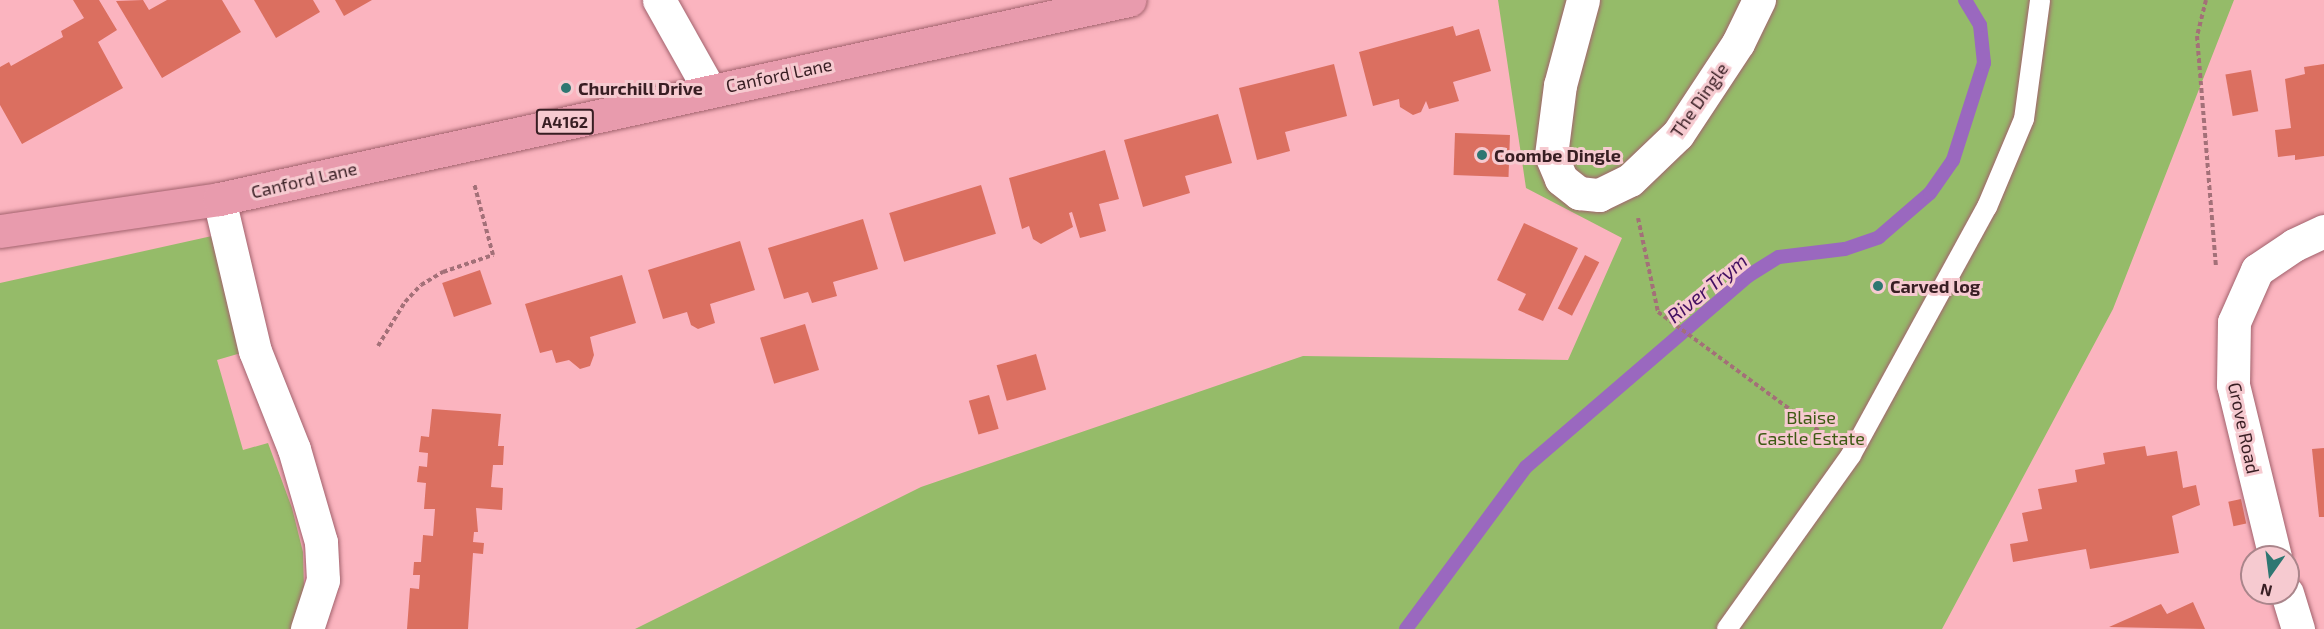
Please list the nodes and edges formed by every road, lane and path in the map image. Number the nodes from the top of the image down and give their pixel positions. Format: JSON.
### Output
{"nodes":[{"id":1,"x":659,"y":0,"type":"edge"},
{"id":2,"x":1129,"y":0,"type":"edge"},
{"id":3,"x":1583,"y":0,"type":"edge"},
{"id":4,"x":1759,"y":0,"type":"edge"},
{"id":5,"x":2040,"y":0,"type":"edge"},
{"id":6,"x":2206,"y":0,"type":"edge"},
{"id":7,"x":709,"y":89,"type":"junction"},
{"id":8,"x":463,"y":145,"type":"junction"},
{"id":9,"x":1630,"y":180,"type":"junction"},
{"id":10,"x":219,"y":200,"type":"junction"},
{"id":11,"x":0,"y":231,"type":"edge"},
{"id":12,"x":2324,"y":231,"type":"edge"},
{"id":13,"x":2234,"y":322,"type":"junction"},
{"id":14,"x":378,"y":346,"type":"dead end"},
{"id":15,"x":1851,"y":455,"type":"junction"},
{"id":16,"x":2272,"y":545,"type":"edge"},
{"id":17,"x":2291,"y":605,"type":"edge"},
{"id":18,"x":307,"y":629,"type":"edge"},
{"id":19,"x":1727,"y":629,"type":"edge"},
{"id":20,"x":2298,"y":629,"type":"edge"}],
"edges":[{"from":1,"to":7,"type":"street"},
{"from":2,"to":7,"type":"main road","name":"Canford Lane","number":"A4162"},
{"from":3,"to":9,"type":"street","name":"The Dingle"},
{"from":4,"to":9,"type":"street","name":"The Dingle"},
{"from":5,"to":15,"type":"lane"},
{"from":6,"to":13,"type":"path"},
{"from":7,"to":8,"type":"main road","name":"Canford Lane","number":"A4162"},
{"from":8,"to":10,"type":"main road","name":"Canford Lane","number":"A4162"},
{"from":8,"to":14,"type":"path"},
{"from":9,"to":15,"type":"path"},
{"from":10,"to":11,"type":"main road","name":"Canford Lane","number":"A4162"},
{"from":10,"to":18,"type":"street"},
{"from":12,"to":13,"type":"street","name":"Grove Road"},
{"from":13,"to":16,"type":"street","name":"Grove Road"},
{"from":15,"to":19,"type":"lane"},
{"from":17,"to":20,"type":"street"}]}
